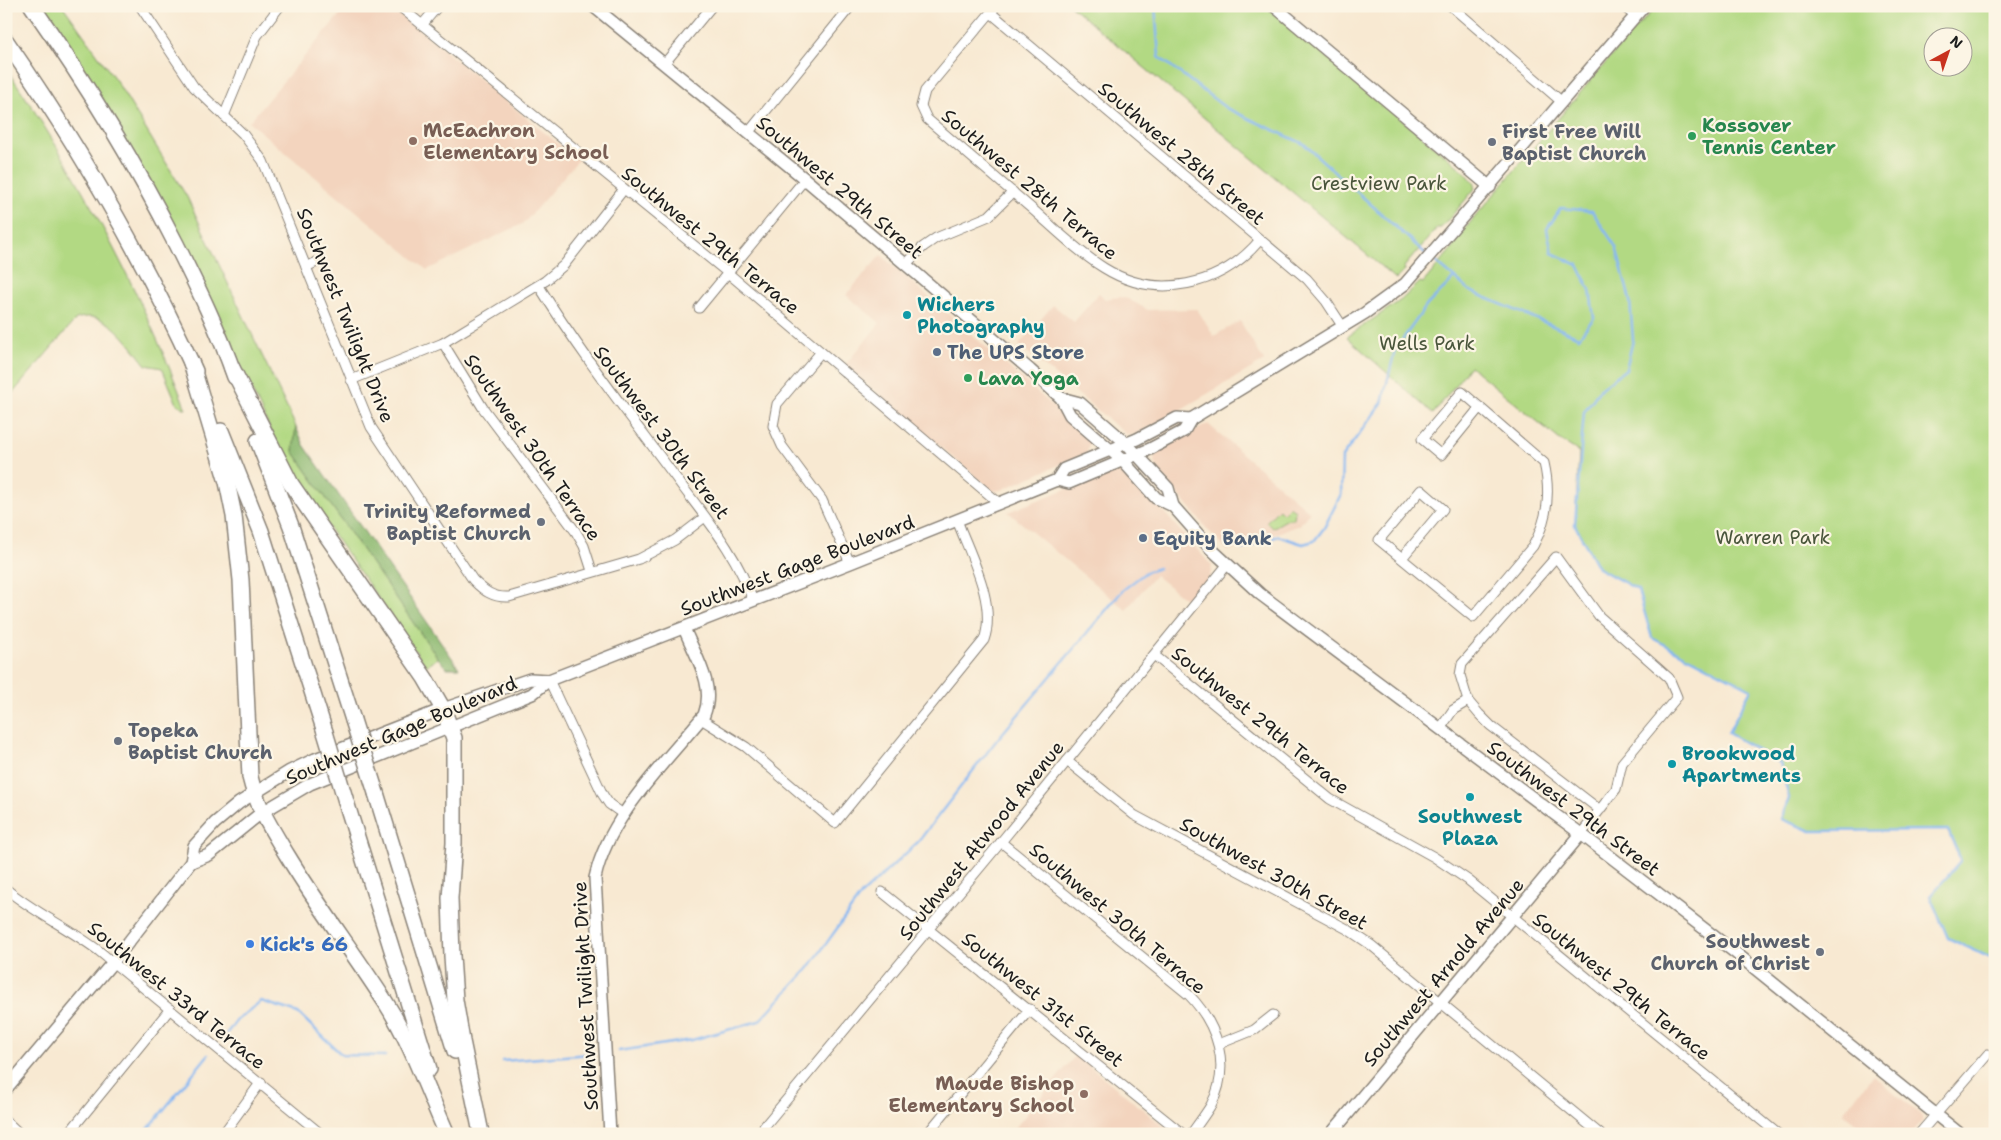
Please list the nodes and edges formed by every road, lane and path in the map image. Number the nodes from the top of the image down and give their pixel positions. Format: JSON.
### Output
{"nodes":[{"id":1,"x":32,"y":6,"type":"edge"},
{"id":2,"x":140,"y":6,"type":"edge"},
{"id":3,"x":280,"y":6,"type":"edge"},
{"id":4,"x":399,"y":6,"type":"edge"},
{"id":5,"x":438,"y":6,"type":"edge"},
{"id":6,"x":593,"y":6,"type":"edge"},
{"id":7,"x":712,"y":6,"type":"edge"},
{"id":8,"x":852,"y":6,"type":"edge"},
{"id":9,"x":1274,"y":6,"type":"edge"},
{"id":10,"x":1450,"y":6,"type":"edge"},
{"id":11,"x":1622,"y":6,"type":"edge"},
{"id":12,"x":1644,"y":6,"type":"edge"},
{"id":13,"x":994,"y":9,"type":"edge"},
{"id":14,"x":1635,"y":16,"type":"junction"},
{"id":15,"x":422,"y":25,"type":"junction"},
{"id":16,"x":6,"y":41,"type":"edge"},
{"id":17,"x":664,"y":64,"type":"junction"},
{"id":18,"x":1562,"y":102,"type":"junction"},
{"id":19,"x":224,"y":116,"type":"junction"},
{"id":20,"x":748,"y":132,"type":"junction"},
{"id":21,"x":805,"y":179,"type":"junction"},
{"id":22,"x":1490,"y":187,"type":"junction"},
{"id":23,"x":624,"y":189,"type":"junction"},
{"id":24,"x":1013,"y":192,"type":"junction"},
{"id":25,"x":1260,"y":240,"type":"junction"},
{"id":26,"x":321,"y":260,"type":"dead end"},
{"id":27,"x":906,"y":264,"type":"junction"},
{"id":28,"x":306,"y":267,"type":"junction"},
{"id":29,"x":728,"y":273,"type":"junction"},
{"id":30,"x":538,"y":286,"type":"junction"},
{"id":31,"x":699,"y":308,"type":"dead end"},
{"id":32,"x":1343,"y":327,"type":"junction"},
{"id":33,"x":443,"y":343,"type":"junction"},
{"id":34,"x":821,"y":352,"type":"junction"},
{"id":35,"x":191,"y":362,"type":"junction"},
{"id":36,"x":232,"y":368,"type":"junction"},
{"id":37,"x":351,"y":380,"type":"junction"},
{"id":38,"x":1062,"y":398,"type":"junction"},
{"id":39,"x":1480,"y":407,"type":"junction"},
{"id":40,"x":1191,"y":419,"type":"junction"},
{"id":41,"x":1127,"y":444,"type":"junction"},
{"id":42,"x":1111,"y":450,"type":"junction"},
{"id":43,"x":1138,"y":454,"type":"junction"},
{"id":44,"x":1123,"y":461,"type":"junction"},
{"id":45,"x":1057,"y":480,"type":"junction"},
{"id":46,"x":999,"y":503,"type":"junction"},
{"id":47,"x":1173,"y":506,"type":"junction"},
{"id":48,"x":705,"y":517,"type":"junction"},
{"id":49,"x":956,"y":520,"type":"junction"},
{"id":50,"x":1402,"y":558,"type":"junction"},
{"id":51,"x":850,"y":563,"type":"junction"},
{"id":52,"x":1227,"y":565,"type":"junction"},
{"id":53,"x":592,"y":571,"type":"junction"},
{"id":54,"x":753,"y":601,"type":"junction"},
{"id":55,"x":684,"y":628,"type":"junction"},
{"id":56,"x":1154,"y":654,"type":"junction"},
{"id":57,"x":549,"y":680,"type":"junction"},
{"id":58,"x":1468,"y":701,"type":"junction"},
{"id":59,"x":443,"y":709,"type":"junction"},
{"id":60,"x":701,"y":719,"type":"junction"},
{"id":61,"x":451,"y":728,"type":"junction"},
{"id":62,"x":1440,"y":729,"type":"junction"},
{"id":63,"x":1067,"y":761,"type":"junction"},
{"id":64,"x":254,"y":793,"type":"junction"},
{"id":65,"x":1600,"y":810,"type":"junction"},
{"id":66,"x":262,"y":813,"type":"junction"},
{"id":67,"x":624,"y":814,"type":"junction"},
{"id":68,"x":1581,"y":834,"type":"junction"},
{"id":69,"x":1001,"y":842,"type":"junction"},
{"id":70,"x":191,"y":862,"type":"junction"},
{"id":71,"x":6,"y":889,"type":"edge"},
{"id":72,"x":882,"y":892,"type":"dead end"},
{"id":73,"x":1512,"y":918,"type":"junction"},
{"id":74,"x":929,"y":928,"type":"junction"},
{"id":75,"x":113,"y":962,"type":"junction"},
{"id":76,"x":1441,"y":1002,"type":"junction"},
{"id":77,"x":170,"y":1009,"type":"junction"},
{"id":78,"x":1030,"y":1009,"type":"junction"},
{"id":79,"x":1273,"y":1015,"type":"dead end"},
{"id":80,"x":1219,"y":1044,"type":"junction"},
{"id":81,"x":1988,"y":1054,"type":"dead end"},
{"id":82,"x":261,"y":1082,"type":"junction"},
{"id":83,"x":6,"y":1089,"type":"edge"},
{"id":84,"x":1935,"y":1113,"type":"junction"},
{"id":85,"x":6,"y":1121,"type":"edge"},
{"id":86,"x":20,"y":1134,"type":"edge"},
{"id":87,"x":68,"y":1134,"type":"edge"},
{"id":88,"x":223,"y":1134,"type":"edge"},
{"id":89,"x":321,"y":1134,"type":"edge"},
{"id":90,"x":448,"y":1134,"type":"edge"},
{"id":91,"x":481,"y":1134,"type":"edge"},
{"id":92,"x":610,"y":1134,"type":"edge"},
{"id":93,"x":758,"y":1134,"type":"edge"},
{"id":94,"x":927,"y":1134,"type":"edge"},
{"id":95,"x":1183,"y":1134,"type":"edge"},
{"id":96,"x":1192,"y":1134,"type":"edge"},
{"id":97,"x":1331,"y":1134,"type":"edge"},
{"id":98,"x":1600,"y":1134,"type":"edge"},
{"id":99,"x":1778,"y":1134,"type":"edge"},
{"id":100,"x":1919,"y":1134,"type":"edge"},
{"id":101,"x":1960,"y":1134,"type":"edge"}],
"edges":[{"from":1,"to":36,"type":"highway"},
{"from":2,"to":19,"type":"street","name":"Southwest Twilight Drive"},
{"from":3,"to":19,"type":"street"},
{"from":4,"to":15,"type":"street","name":"Southwest 29th Terrace"},
{"from":5,"to":15,"type":"street"},
{"from":6,"to":17,"type":"main road","name":"Southwest 29th Street"},
{"from":7,"to":17,"type":"street"},
{"from":8,"to":20,"type":"street"},
{"from":9,"to":22,"type":"main road"},
{"from":10,"to":18,"type":"street"},
{"from":11,"to":14,"type":"street"},
{"from":12,"to":14,"type":"main road","name":"Southwest Gage Boulevard"},
{"from":13,"to":24,"type":"street","name":"Southwest 28th Terrace"},
{"from":13,"to":25,"type":"street","name":"Southwest 28th Street"},
{"from":14,"to":18,"type":"main road","name":"Southwest Gage Boulevard"},
{"from":15,"to":23,"type":"street","name":"Southwest 29th Terrace"},
{"from":16,"to":35,"type":"highway"},
{"from":17,"to":20,"type":"main road","name":"Southwest 29th Street"},
{"from":18,"to":22,"type":"main road","name":"Southwest Gage Boulevard"},
{"from":19,"to":28,"type":"street","name":"Southwest Twilight Drive"},
{"from":20,"to":21,"type":"main road","name":"Southwest 29th Street"},
{"from":21,"to":27,"type":"main road","name":"Southwest 29th Street"},
{"from":21,"to":29,"type":"street"},
{"from":22,"to":32,"type":"main road","name":"Southwest Gage Boulevard"},
{"from":23,"to":29,"type":"street","name":"Southwest 29th Terrace"},
{"from":23,"to":30,"type":"street"},
{"from":24,"to":25,"type":"street","name":"Southwest 28th Terrace"},
{"from":24,"to":27,"type":"street"},
{"from":25,"to":32,"type":"street","name":"Southwest 28th Street"},
{"from":26,"to":28,"type":"street"},
{"from":27,"to":38,"type":"main road","name":"Southwest 29th Street"},
{"from":28,"to":37,"type":"street","name":"Southwest Twilight Drive"},
{"from":29,"to":31,"type":"street"},
{"from":29,"to":34,"type":"street","name":"Southwest 29th Terrace"},
{"from":30,"to":33,"type":"street"},
{"from":30,"to":48,"type":"street","name":"Southwest 30th Street"},
{"from":32,"to":40,"type":"main road","name":"Southwest Gage Boulevard"},
{"from":33,"to":37,"type":"street"},
{"from":33,"to":53,"type":"street","name":"Southwest 30th Terrace"},
{"from":34,"to":46,"type":"street","name":"Southwest 29th Terrace"},
{"from":34,"to":51,"type":"street"},
{"from":35,"to":64,"type":"highway"},
{"from":35,"to":90,"type":"highway","bridge":true},
{"from":36,"to":59,"type":"highway"},
{"from":36,"to":91,"type":"highway","bridge":true},
{"from":37,"to":53,"type":"street","name":"Southwest Twilight Drive"},
{"from":38,"to":41,"type":"main road","name":"Southwest 29th Street"},
{"from":38,"to":42,"type":"main road","name":"Southwest 29th Street"},
{"from":39,"to":39,"type":"street"},
{"from":39,"to":50,"type":"street"},
{"from":40,"to":41,"type":"main road","name":"Southwest Gage Boulevard"},
{"from":40,"to":43,"type":"main road","name":"Southwest Gage Boulevard"},
{"from":41,"to":42,"type":"main road","name":"Southwest Gage Boulevard"},
{"from":41,"to":43,"type":"main road","name":"Southwest 29th Street"},
{"from":42,"to":44,"type":"main road","name":"Southwest 29th Street"},
{"from":42,"to":45,"type":"main road","name":"Southwest Gage Boulevard"},
{"from":43,"to":44,"type":"main road","name":"Southwest Gage Boulevard"},
{"from":43,"to":47,"type":"main road","name":"Southwest 29th Street"},
{"from":44,"to":45,"type":"main road","name":"Southwest Gage Boulevard"},
{"from":44,"to":47,"type":"main road","name":"Southwest 29th Street"},
{"from":45,"to":46,"type":"main road","name":"Southwest Gage Boulevard"},
{"from":46,"to":49,"type":"main road","name":"Southwest Gage Boulevard"},
{"from":47,"to":52,"type":"main road","name":"Southwest 29th Street"},
{"from":48,"to":53,"type":"street","name":"Southwest Twilight Drive"},
{"from":48,"to":54,"type":"street","name":"Southwest 30th Street"},
{"from":49,"to":51,"type":"main road","name":"Southwest Gage Boulevard"},
{"from":49,"to":60,"type":"street"},
{"from":50,"to":50,"type":"street"},
{"from":51,"to":54,"type":"main road","name":"Southwest Gage Boulevard"},
{"from":52,"to":56,"type":"street","name":"Southwest Atwood Avenue"},
{"from":52,"to":62,"type":"main road","name":"Southwest 29th Street"},
{"from":54,"to":55,"type":"main road","name":"Southwest Gage Boulevard"},
{"from":55,"to":57,"type":"main road","name":"Southwest Gage Boulevard"},
{"from":55,"to":60,"type":"main road","name":"Southwest Twilight Drive"},
{"from":56,"to":63,"type":"street","name":"Southwest Atwood Avenue"},
{"from":56,"to":73,"type":"street","name":"Southwest 29th Terrace"},
{"from":57,"to":59,"type":"main road","name":"Southwest Gage Boulevard"},
{"from":57,"to":61,"type":"main road","name":"Southwest Gage Boulevard"},
{"from":57,"to":67,"type":"street"},
{"from":58,"to":62,"type":"street"},
{"from":58,"to":65,"type":"street"},
{"from":58,"to":65,"type":"street"},
{"from":59,"to":61,"type":"highway"},
{"from":59,"to":64,"type":"main road","name":"Southwest Gage Boulevard"},
{"from":60,"to":67,"type":"main road","name":"Southwest Twilight Drive"},
{"from":61,"to":66,"type":"main road","name":"Southwest Gage Boulevard"},
{"from":61,"to":91,"type":"highway"},
{"from":62,"to":68,"type":"main road","name":"Southwest 29th Street"},
{"from":63,"to":69,"type":"street","name":"Southwest Atwood Avenue"},
{"from":63,"to":76,"type":"street","name":"Southwest 30th Street"},
{"from":64,"to":66,"type":"highway"},
{"from":64,"to":70,"type":"main road","name":"Southwest Gage Boulevard"},
{"from":65,"to":68,"type":"street"},
{"from":66,"to":70,"type":"main road","name":"Southwest Gage Boulevard"},
{"from":66,"to":90,"type":"highway"},
{"from":67,"to":92,"type":"main road","name":"Southwest Twilight Drive"},
{"from":68,"to":73,"type":"main road","name":"Southwest Arnold Avenue"},
{"from":68,"to":84,"type":"main road","name":"Southwest 29th Street"},
{"from":69,"to":74,"type":"street","name":"Southwest Atwood Avenue"},
{"from":69,"to":80,"type":"street","name":"Southwest 30th Terrace"},
{"from":70,"to":75,"type":"main road","name":"Southwest Gage Boulevard"},
{"from":71,"to":75,"type":"street","name":"Southwest 33rd Terrace"},
{"from":72,"to":74,"type":"street","name":"Southwest 31st Street"},
{"from":73,"to":76,"type":"main road","name":"Southwest Arnold Avenue"},
{"from":73,"to":99,"type":"street","name":"Southwest 29th Terrace"},
{"from":74,"to":78,"type":"street","name":"Southwest 31st Street"},
{"from":74,"to":93,"type":"street","name":"Southwest Atwood Avenue"},
{"from":75,"to":77,"type":"street","name":"Southwest 33rd Terrace"},
{"from":75,"to":83,"type":"main road","name":"Southwest Gage Boulevard"},
{"from":76,"to":97,"type":"main road","name":"Southwest Arnold Avenue"},
{"from":76,"to":98,"type":"street","name":"Southwest 30th Street"},
{"from":77,"to":82,"type":"street","name":"Southwest 33rd Terrace"},
{"from":77,"to":87,"type":"street"},
{"from":78,"to":94,"type":"street"},
{"from":78,"to":95,"type":"street","name":"Southwest 31st Street"},
{"from":79,"to":80,"type":"street"},
{"from":80,"to":96,"type":"street","name":"Southwest 30th Terrace"},
{"from":81,"to":84,"type":"street"},
{"from":82,"to":88,"type":"street"},
{"from":82,"to":89,"type":"street","name":"Southwest 33rd Terrace"},
{"from":84,"to":100,"type":"street"},
{"from":84,"to":101,"type":"main road","name":"Southwest 29th Street"},
{"from":85,"to":86,"type":"street"}]}
